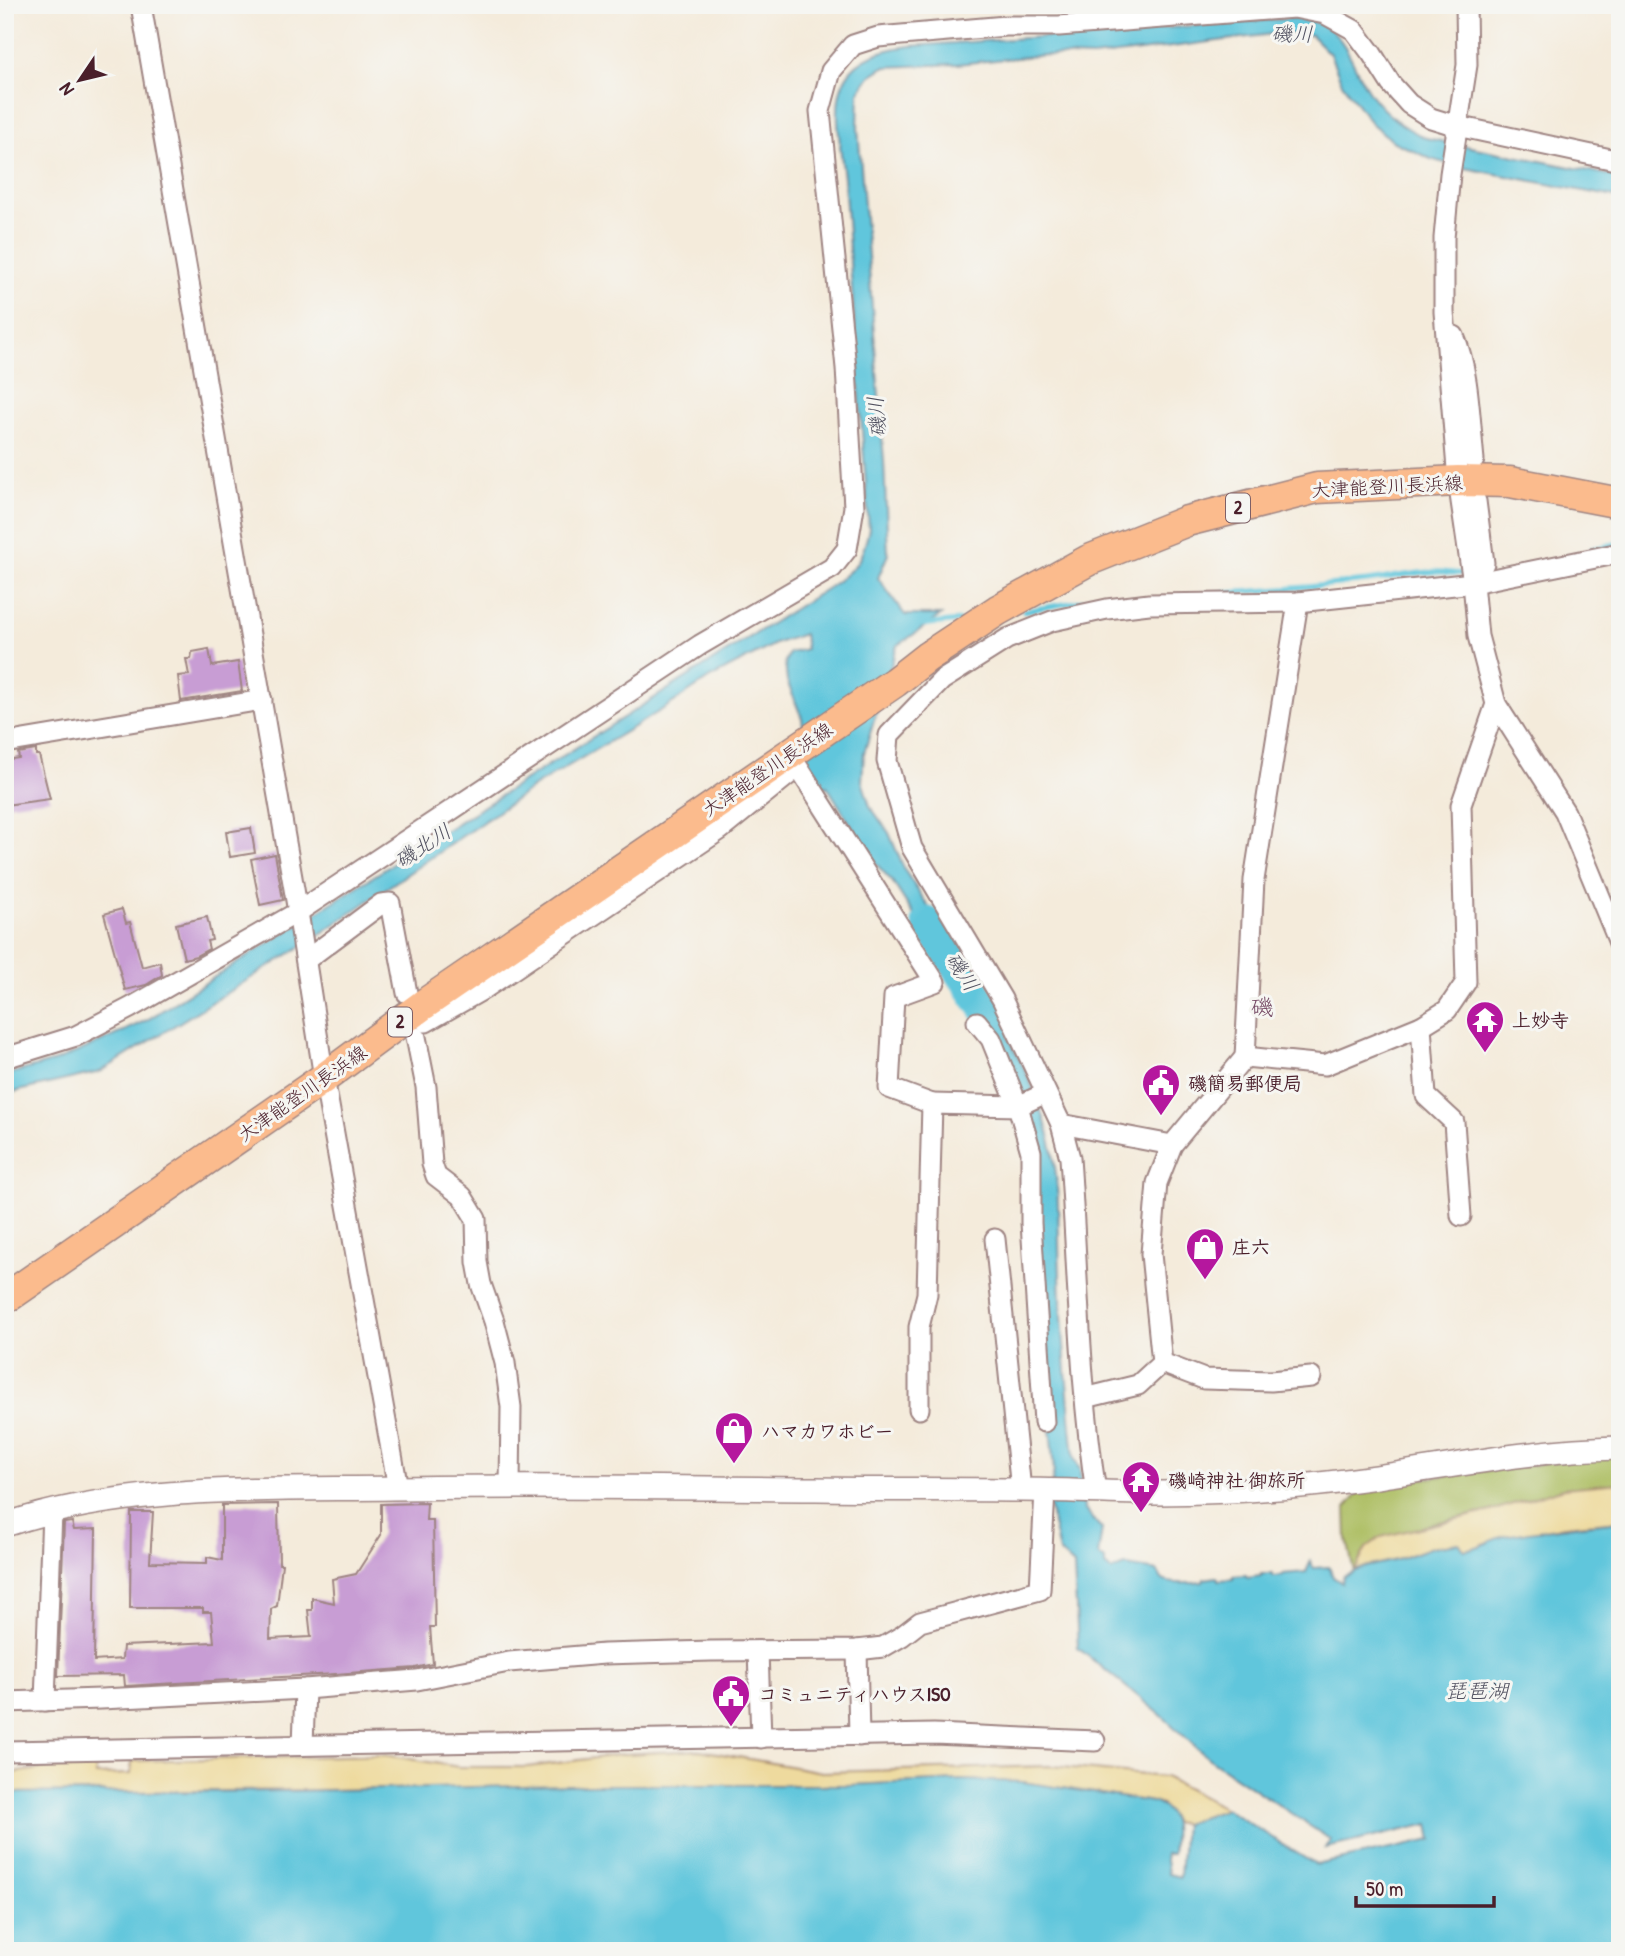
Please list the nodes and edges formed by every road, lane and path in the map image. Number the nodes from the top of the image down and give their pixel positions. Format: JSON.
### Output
{"nodes":[{"id":1,"x":141,"y":5,"type":"edge"},
{"id":2,"x":1466,"y":5,"type":"edge"},
{"id":3,"x":1457,"y":131,"type":"junction"},
{"id":4,"x":1620,"y":161,"type":"edge"},
{"id":5,"x":1444,"y":312,"type":"junction"},
{"id":6,"x":1469,"y":481,"type":"junction"},
{"id":7,"x":1620,"y":503,"type":"edge"},
{"id":8,"x":1620,"y":553,"type":"edge"},
{"id":9,"x":1473,"y":583,"type":"junction"},
{"id":10,"x":1298,"y":602,"type":"junction"},
{"id":11,"x":935,"y":669,"type":"junction"},
{"id":12,"x":262,"y":700,"type":"junction"},
{"id":13,"x":1496,"y":704,"type":"junction"},
{"id":14,"x":5,"y":743,"type":"edge"},
{"id":15,"x":299,"y":916,"type":"junction"},
{"id":16,"x":1620,"y":945,"type":"edge"},
{"id":17,"x":305,"y":957,"type":"junction"},
{"id":18,"x":418,"y":1014,"type":"junction"},
{"id":19,"x":977,"y":1022,"type":"dead end"},
{"id":20,"x":1421,"y":1026,"type":"junction"},
{"id":21,"x":1245,"y":1056,"type":"junction"},
{"id":22,"x":5,"y":1058,"type":"edge"},
{"id":23,"x":324,"y":1078,"type":"junction"},
{"id":24,"x":1032,"y":1099,"type":"junction"},
{"id":25,"x":932,"y":1104,"type":"junction"},
{"id":26,"x":1061,"y":1124,"type":"junction"},
{"id":27,"x":1172,"y":1145,"type":"junction"},
{"id":28,"x":1461,"y":1216,"type":"dead end"},
{"id":29,"x":995,"y":1239,"type":"dead end"},
{"id":30,"x":5,"y":1300,"type":"edge"},
{"id":31,"x":1162,"y":1363,"type":"junction"},
{"id":32,"x":1311,"y":1377,"type":"dead end"},
{"id":33,"x":1085,"y":1398,"type":"junction"},
{"id":34,"x":919,"y":1409,"type":"dead end"},
{"id":35,"x":1044,"y":1422,"type":"dead end"},
{"id":36,"x":1620,"y":1448,"type":"edge"},
{"id":37,"x":510,"y":1486,"type":"junction"},
{"id":38,"x":398,"y":1488,"type":"junction"},
{"id":39,"x":1021,"y":1490,"type":"junction"},
{"id":40,"x":1051,"y":1490,"type":"junction"},
{"id":41,"x":1096,"y":1492,"type":"junction"},
{"id":42,"x":52,"y":1511,"type":"junction"},
{"id":43,"x":5,"y":1525,"type":"edge"},
{"id":44,"x":857,"y":1650,"type":"junction"},
{"id":45,"x":758,"y":1651,"type":"junction"},
{"id":46,"x":304,"y":1689,"type":"junction"},
{"id":47,"x":45,"y":1701,"type":"junction"},
{"id":48,"x":5,"y":1702,"type":"edge"},
{"id":49,"x":859,"y":1736,"type":"junction"},
{"id":50,"x":761,"y":1738,"type":"junction"},
{"id":51,"x":1095,"y":1741,"type":"dead end"},
{"id":52,"x":303,"y":1745,"type":"junction"},
{"id":53,"x":5,"y":1751,"type":"edge"}],
"edges":[{"from":1,"to":12,"type":"street"},
{"from":2,"to":3,"type":"street"},
{"from":3,"to":4,"type":"street"},
{"from":3,"to":5,"type":"street"},
{"from":3,"to":15,"type":"street"},
{"from":5,"to":6,"type":"street"},
{"from":5,"to":6,"type":"street"},
{"from":6,"to":7,"type":"main road","name":"大津能登川長浜線","number":"2"},
{"from":6,"to":9,"type":"street"},
{"from":6,"to":9,"type":"street"},
{"from":6,"to":11,"type":"main road","name":"大津能登川長浜線","number":"2"},
{"from":8,"to":9,"type":"street"},
{"from":9,"to":10,"type":"street"},
{"from":9,"to":13,"type":"street"},
{"from":10,"to":11,"type":"street"},
{"from":10,"to":21,"type":"street"},
{"from":11,"to":18,"type":"main road","name":"大津能登川長浜線","number":"2"},
{"from":11,"to":24,"type":"street"},
{"from":12,"to":14,"type":"street"},
{"from":12,"to":15,"type":"street"},
{"from":13,"to":16,"type":"street"},
{"from":13,"to":20,"type":"street"},
{"from":15,"to":17,"type":"street"},
{"from":15,"to":22,"type":"street"},
{"from":17,"to":18,"type":"street"},
{"from":17,"to":23,"type":"street"},
{"from":18,"to":23,"type":"main road","name":"大津能登川長浜線","number":"2"},
{"from":18,"to":25,"type":"street"},
{"from":18,"to":37,"type":"street"},
{"from":19,"to":24,"type":"street"},
{"from":20,"to":21,"type":"street"},
{"from":20,"to":28,"type":"street"},
{"from":21,"to":27,"type":"street"},
{"from":23,"to":30,"type":"main road","name":"大津能登川長浜線","number":"2"},
{"from":23,"to":38,"type":"street"},
{"from":24,"to":25,"type":"street"},
{"from":24,"to":26,"type":"street"},
{"from":24,"to":35,"type":"street"},
{"from":25,"to":34,"type":"street"},
{"from":26,"to":27,"type":"street"},
{"from":26,"to":33,"type":"street"},
{"from":27,"to":31,"type":"street"},
{"from":29,"to":39,"type":"street"},
{"from":31,"to":32,"type":"street"},
{"from":31,"to":33,"type":"street"},
{"from":33,"to":41,"type":"street"},
{"from":36,"to":41,"type":"street"},
{"from":37,"to":38,"type":"street"},
{"from":37,"to":39,"type":"street"},
{"from":38,"to":42,"type":"street"},
{"from":39,"to":40,"type":"street"},
{"from":40,"to":41,"type":"street"},
{"from":40,"to":44,"type":"street"},
{"from":42,"to":43,"type":"street"},
{"from":42,"to":47,"type":"street"},
{"from":44,"to":45,"type":"street"},
{"from":44,"to":49,"type":"street"},
{"from":45,"to":46,"type":"street"},
{"from":45,"to":50,"type":"street"},
{"from":46,"to":47,"type":"street"},
{"from":46,"to":52,"type":"street"},
{"from":47,"to":48,"type":"street"},
{"from":49,"to":50,"type":"street"},
{"from":49,"to":51,"type":"street"},
{"from":50,"to":52,"type":"street"},
{"from":52,"to":53,"type":"street"}]}
